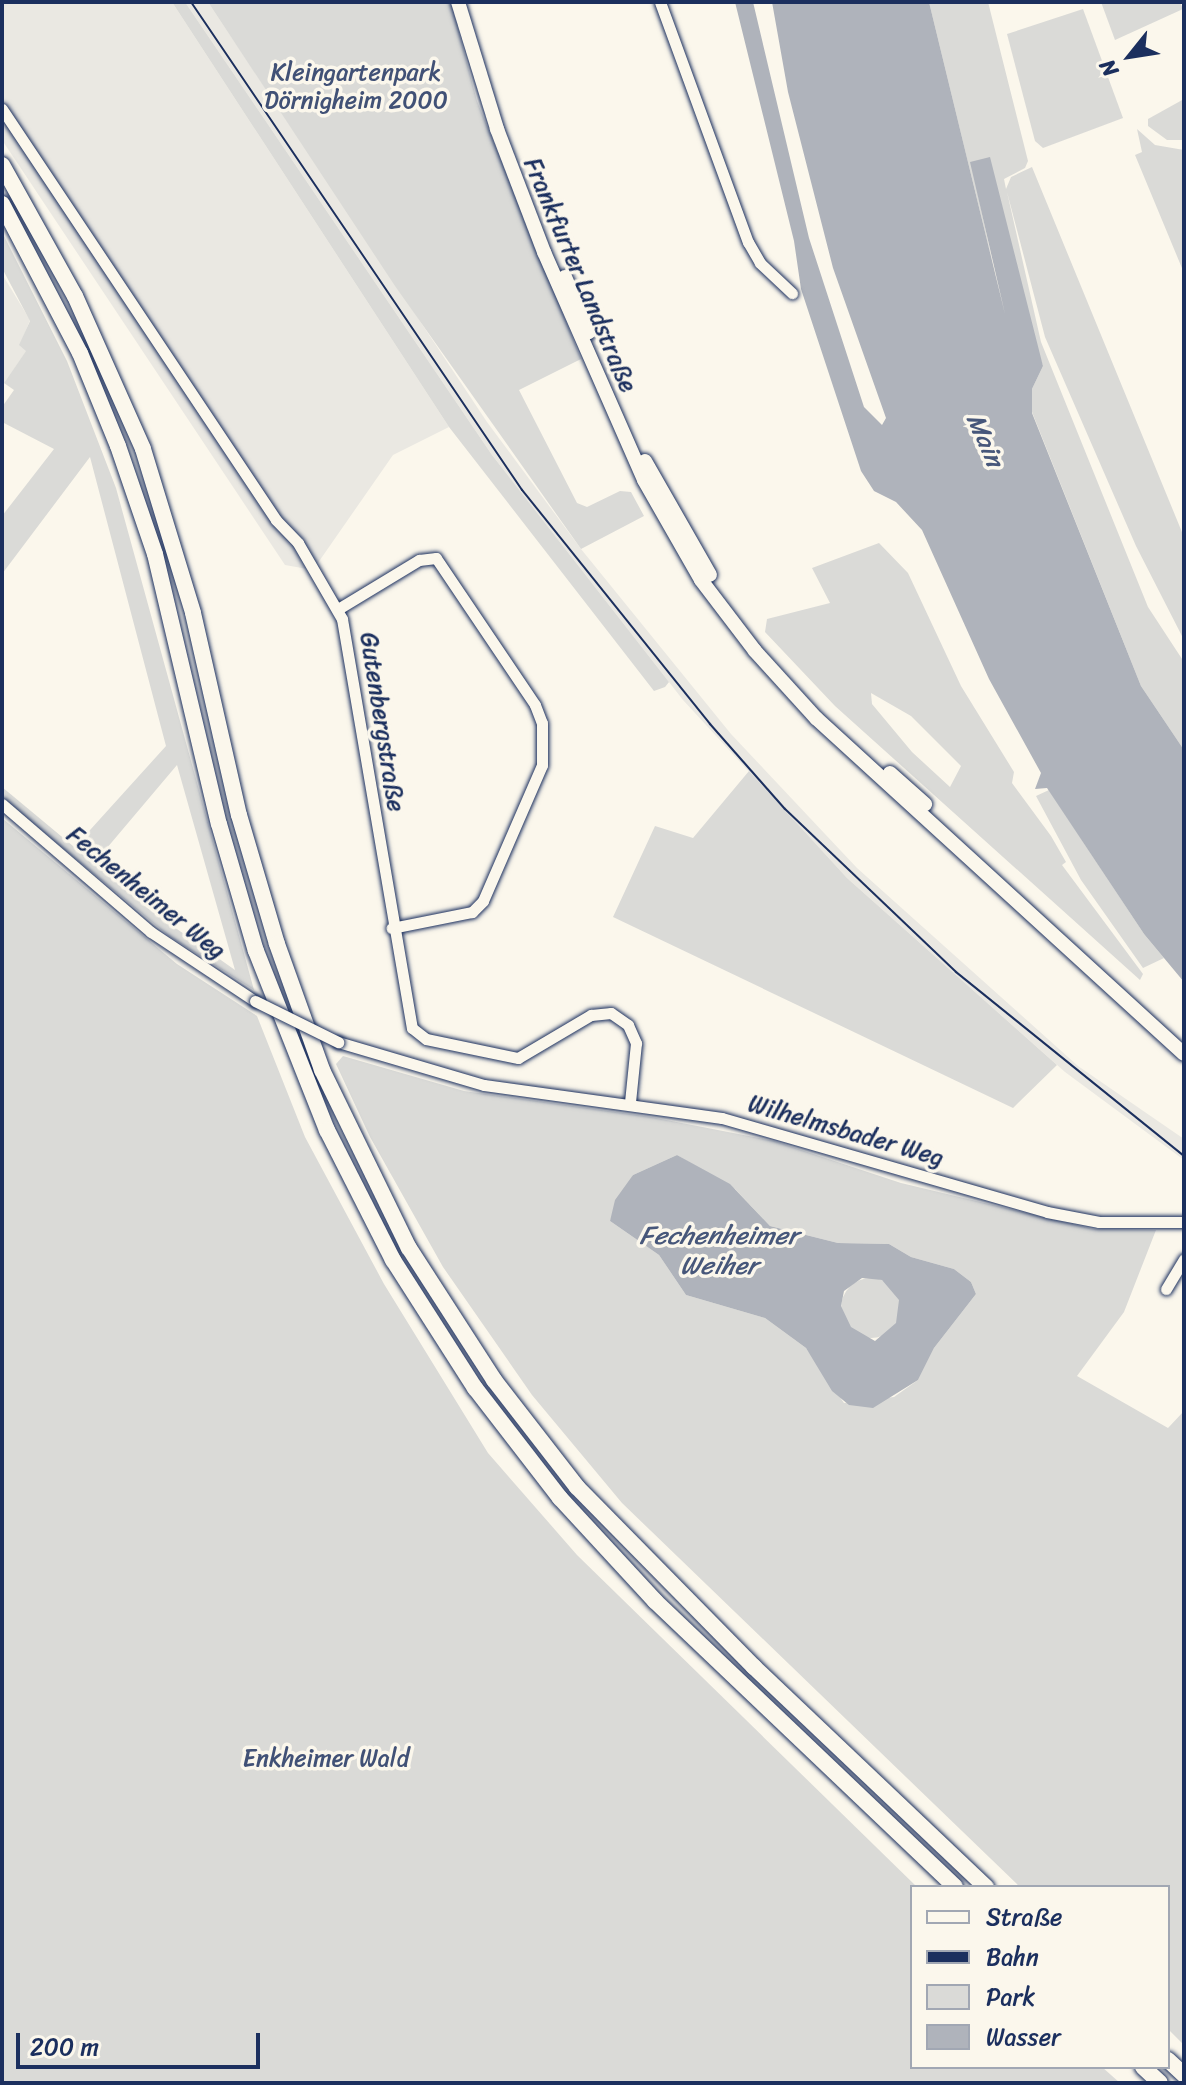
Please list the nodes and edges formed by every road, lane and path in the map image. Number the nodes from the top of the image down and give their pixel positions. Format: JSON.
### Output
{"nodes":[{"id":1,"x":458,"y":2,"type":"edge"},
{"id":2,"x":468,"y":2,"type":"edge"},
{"id":3,"x":660,"y":2,"type":"edge"},
{"id":4,"x":2,"y":109,"type":"edge"},
{"id":5,"x":2,"y":165,"type":"edge"},
{"id":6,"x":2,"y":204,"type":"edge"},
{"id":7,"x":792,"y":293,"type":"dead end"},
{"id":8,"x":688,"y":551,"type":"junction"},
{"id":9,"x":338,"y":609,"type":"junction"},
{"id":10,"x":2,"y":804,"type":"edge"},
{"id":11,"x":392,"y":928,"type":"junction"},
{"id":12,"x":1184,"y":1041,"type":"edge"},
{"id":13,"x":1184,"y":1054,"type":"edge"},
{"id":14,"x":493,"y":1086,"type":"joint"},
{"id":15,"x":630,"y":1102,"type":"junction"},
{"id":16,"x":1184,"y":1222,"type":"edge"},
{"id":17,"x":1184,"y":1259,"type":"edge"},
{"id":18,"x":1166,"y":1289,"type":"dead end"},
{"id":19,"x":953,"y":1885,"type":"edge"},
{"id":20,"x":984,"y":1885,"type":"edge"},
{"id":21,"x":1145,"y":2069,"type":"edge"},
{"id":22,"x":1160,"y":2083,"type":"edge"}],
"edges":[{"from":1,"to":8,"type":"main road","name":"Frankfurter Landstraße"},
{"from":2,"to":8,"type":"main road","name":"Frankfurter Landstraße"},
{"from":3,"to":7,"type":"street"},
{"from":4,"to":9,"type":"street","name":"Gutenbergstraße"},
{"from":5,"to":20,"type":"highway"},
{"from":6,"to":19,"type":"highway"},
{"from":8,"to":12,"type":"main road"},
{"from":8,"to":13,"type":"main road"},
{"from":9,"to":11,"type":"street","name":"Gutenbergstraße"},
{"from":9,"to":11,"type":"street"},
{"from":10,"to":14,"type":"street","name":"Fechenheimer Weg","bridge":true},
{"from":11,"to":15,"type":"street","name":"Gutenbergstraße"},
{"from":14,"to":15,"type":"street","name":"Wilhelmsbader Weg"},
{"from":15,"to":16,"type":"street","name":"Wilhelmsbader Weg"},
{"from":17,"to":18,"type":"street"},
{"from":21,"to":22,"type":"highway"}]}
